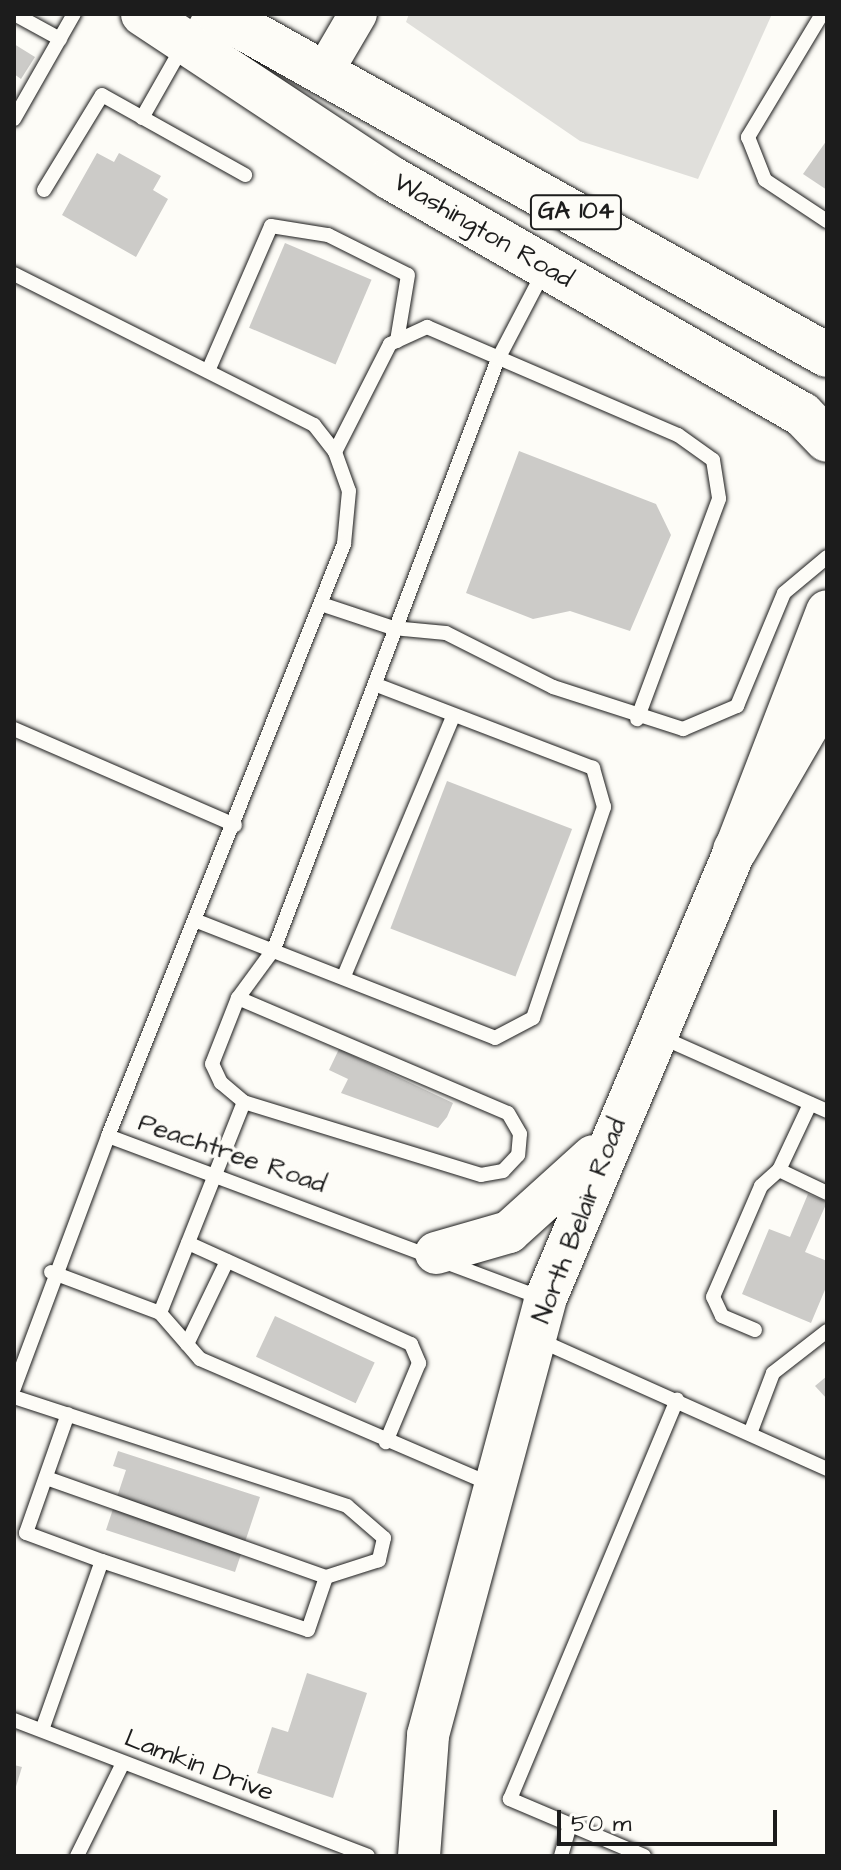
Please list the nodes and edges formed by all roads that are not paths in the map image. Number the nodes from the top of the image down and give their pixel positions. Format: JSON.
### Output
{"nodes":[{"id":1,"x":74,"y":14,"type":"edge"},
{"id":2,"x":143,"y":14,"type":"edge"},
{"id":3,"x":358,"y":14,"type":"edge"},
{"id":4,"x":18,"y":16,"type":"edge"},
{"id":5,"x":821,"y":16,"type":"edge"},
{"id":6,"x":202,"y":22,"type":"edge"},
{"id":7,"x":60,"y":39,"type":"junction"},
{"id":8,"x":324,"y":72,"type":"junction"},
{"id":9,"x":142,"y":118,"type":"junction"},
{"id":10,"x":14,"y":119,"type":"edge"},
{"id":11,"x":245,"y":175,"type":"dead end"},
{"id":12,"x":44,"y":190,"type":"dead end"},
{"id":13,"x":827,"y":221,"type":"edge"},
{"id":14,"x":546,"y":267,"type":"junction"},
{"id":15,"x":14,"y":274,"type":"edge"},
{"id":16,"x":397,"y":341,"type":"junction"},
{"id":17,"x":827,"y":355,"type":"edge"},
{"id":18,"x":498,"y":359,"type":"junction"},
{"id":19,"x":208,"y":371,"type":"junction"},
{"id":20,"x":827,"y":440,"type":"edge"},
{"id":21,"x":335,"y":452,"type":"junction"},
{"id":22,"x":827,"y":557,"type":"edge"},
{"id":23,"x":321,"y":604,"type":"junction"},
{"id":24,"x":827,"y":611,"type":"edge"},
{"id":25,"x":393,"y":628,"type":"junction"},
{"id":26,"x":377,"y":685,"type":"junction"},
{"id":27,"x":827,"y":691,"type":"edge"},
{"id":28,"x":453,"y":717,"type":"junction"},
{"id":29,"x":637,"y":719,"type":"junction"},
{"id":30,"x":14,"y":729,"type":"edge"},
{"id":31,"x":235,"y":825,"type":"junction"},
{"id":32,"x":735,"y":850,"type":"junction"},
{"id":33,"x":197,"y":921,"type":"junction"},
{"id":34,"x":274,"y":949,"type":"junction"},
{"id":35,"x":344,"y":976,"type":"junction"},
{"id":36,"x":238,"y":998,"type":"junction"},
{"id":37,"x":657,"y":1035,"type":"junction"},
{"id":38,"x":244,"y":1102,"type":"junction"},
{"id":39,"x":810,"y":1104,"type":"junction"},
{"id":40,"x":827,"y":1111,"type":"edge"},
{"id":41,"x":108,"y":1136,"type":"junction"},
{"id":42,"x":607,"y":1141,"type":"junction"},
{"id":43,"x":779,"y":1170,"type":"junction"},
{"id":44,"x":218,"y":1172,"type":"junction"},
{"id":45,"x":827,"y":1193,"type":"edge"},
{"id":46,"x":188,"y":1243,"type":"junction"},
{"id":47,"x":436,"y":1253,"type":"junction"},
{"id":48,"x":227,"y":1261,"type":"junction"},
{"id":49,"x":51,"y":1272,"type":"junction"},
{"id":50,"x":160,"y":1313,"type":"junction"},
{"id":51,"x":540,"y":1319,"type":"junction"},
{"id":52,"x":755,"y":1330,"type":"dead end"},
{"id":53,"x":827,"y":1331,"type":"edge"},
{"id":54,"x":187,"y":1344,"type":"junction"},
{"id":55,"x":14,"y":1388,"type":"edge"},
{"id":56,"x":14,"y":1397,"type":"edge"},
{"id":57,"x":677,"y":1399,"type":"junction"},
{"id":58,"x":68,"y":1414,"type":"junction"},
{"id":59,"x":751,"y":1431,"type":"junction"},
{"id":60,"x":386,"y":1442,"type":"junction"},
{"id":61,"x":827,"y":1469,"type":"edge"},
{"id":62,"x":46,"y":1478,"type":"junction"},
{"id":63,"x":495,"y":1486,"type":"junction"},
{"id":64,"x":102,"y":1561,"type":"junction"},
{"id":65,"x":326,"y":1577,"type":"junction"},
{"id":66,"x":14,"y":1720,"type":"edge"},
{"id":67,"x":42,"y":1730,"type":"junction"},
{"id":68,"x":123,"y":1763,"type":"junction"},
{"id":69,"x":570,"y":1824,"type":"junction"},
{"id":70,"x":77,"y":1856,"type":"edge"},
{"id":71,"x":368,"y":1856,"type":"edge"},
{"id":72,"x":419,"y":1856,"type":"edge"},
{"id":73,"x":561,"y":1856,"type":"edge"},
{"id":74,"x":644,"y":1856,"type":"edge"}],
"edges":[{"from":1,"to":7,"type":"lane"},
{"from":2,"to":6,"type":"main road","name":"Washington Road"},
{"from":3,"to":8,"type":"street"},
{"from":4,"to":7,"type":"lane"},
{"from":5,"to":13,"type":"lane"},
{"from":6,"to":8,"type":"main road","name":"Washington Road","number":"GA 104"},
{"from":6,"to":9,"type":"lane"},
{"from":6,"to":14,"type":"main road","name":"Washington Road"},
{"from":7,"to":10,"type":"lane"},
{"from":8,"to":17,"type":"main road","name":"Washington Road","number":"GA 104"},
{"from":9,"to":11,"type":"lane"},
{"from":9,"to":12,"type":"lane"},
{"from":14,"to":18,"type":"lane"},
{"from":14,"to":20,"type":"main road","name":"Washington Road"},
{"from":15,"to":19,"type":"lane"},
{"from":16,"to":18,"type":"lane"},
{"from":16,"to":19,"type":"lane"},
{"from":16,"to":21,"type":"lane"},
{"from":18,"to":25,"type":"lane"},
{"from":18,"to":29,"type":"lane"},
{"from":19,"to":21,"type":"lane"},
{"from":21,"to":23,"type":"lane"},
{"from":22,"to":29,"type":"lane"},
{"from":23,"to":25,"type":"lane"},
{"from":23,"to":31,"type":"lane"},
{"from":24,"to":32,"type":"main road","name":"North Belair Road"},
{"from":25,"to":26,"type":"lane"},
{"from":25,"to":29,"type":"lane"},
{"from":26,"to":28,"type":"lane"},
{"from":26,"to":34,"type":"lane"},
{"from":27,"to":32,"type":"main road"},
{"from":28,"to":35,"type":"lane"},
{"from":28,"to":35,"type":"lane"},
{"from":30,"to":31,"type":"lane"},
{"from":31,"to":33,"type":"lane"},
{"from":32,"to":37,"type":"main road","name":"North Belair Road"},
{"from":33,"to":34,"type":"lane"},
{"from":33,"to":41,"type":"lane"},
{"from":34,"to":35,"type":"lane"},
{"from":34,"to":36,"type":"lane"},
{"from":36,"to":38,"type":"lane"},
{"from":36,"to":38,"type":"lane"},
{"from":37,"to":39,"type":"lane"},
{"from":37,"to":42,"type":"main road","name":"North Belair Road"},
{"from":38,"to":44,"type":"lane"},
{"from":39,"to":40,"type":"lane"},
{"from":39,"to":43,"type":"lane"},
{"from":41,"to":44,"type":"lane","name":"Peachtree Road"},
{"from":41,"to":49,"type":"lane","name":"Peachtree Road"},
{"from":42,"to":47,"type":"main road"},
{"from":42,"to":51,"type":"main road","name":"North Belair Road"},
{"from":43,"to":45,"type":"lane"},
{"from":43,"to":52,"type":"lane"},
{"from":44,"to":46,"type":"lane"},
{"from":44,"to":47,"type":"lane","name":"Peachtree Road"},
{"from":46,"to":48,"type":"lane"},
{"from":46,"to":50,"type":"lane"},
{"from":47,"to":51,"type":"lane","name":"Peachtree Road"},
{"from":48,"to":54,"type":"lane"},
{"from":48,"to":60,"type":"lane"},
{"from":49,"to":50,"type":"lane"},
{"from":49,"to":55,"type":"lane","name":"Peachtree Road"},
{"from":50,"to":54,"type":"lane"},
{"from":51,"to":57,"type":"lane","name":"Peachtree Road"},
{"from":51,"to":63,"type":"main road","name":"North Belair Road"},
{"from":53,"to":59,"type":"lane"},
{"from":54,"to":60,"type":"lane"},
{"from":56,"to":58,"type":"lane"},
{"from":57,"to":59,"type":"lane","name":"Peachtree Road"},
{"from":57,"to":69,"type":"lane"},
{"from":58,"to":62,"type":"lane"},
{"from":58,"to":65,"type":"lane"},
{"from":59,"to":61,"type":"lane","name":"Peachtree Road"},
{"from":60,"to":63,"type":"lane"},
{"from":62,"to":64,"type":"lane"},
{"from":62,"to":65,"type":"lane"},
{"from":63,"to":72,"type":"main road","name":"North Belair Road"},
{"from":64,"to":65,"type":"lane"},
{"from":64,"to":67,"type":"lane"},
{"from":66,"to":67,"type":"lane","name":"Lamkin Drive"},
{"from":67,"to":68,"type":"lane","name":"Lamkin Drive"},
{"from":68,"to":70,"type":"lane"},
{"from":68,"to":71,"type":"lane","name":"Lamkin Drive"},
{"from":69,"to":73,"type":"lane"},
{"from":69,"to":74,"type":"lane"}]}
